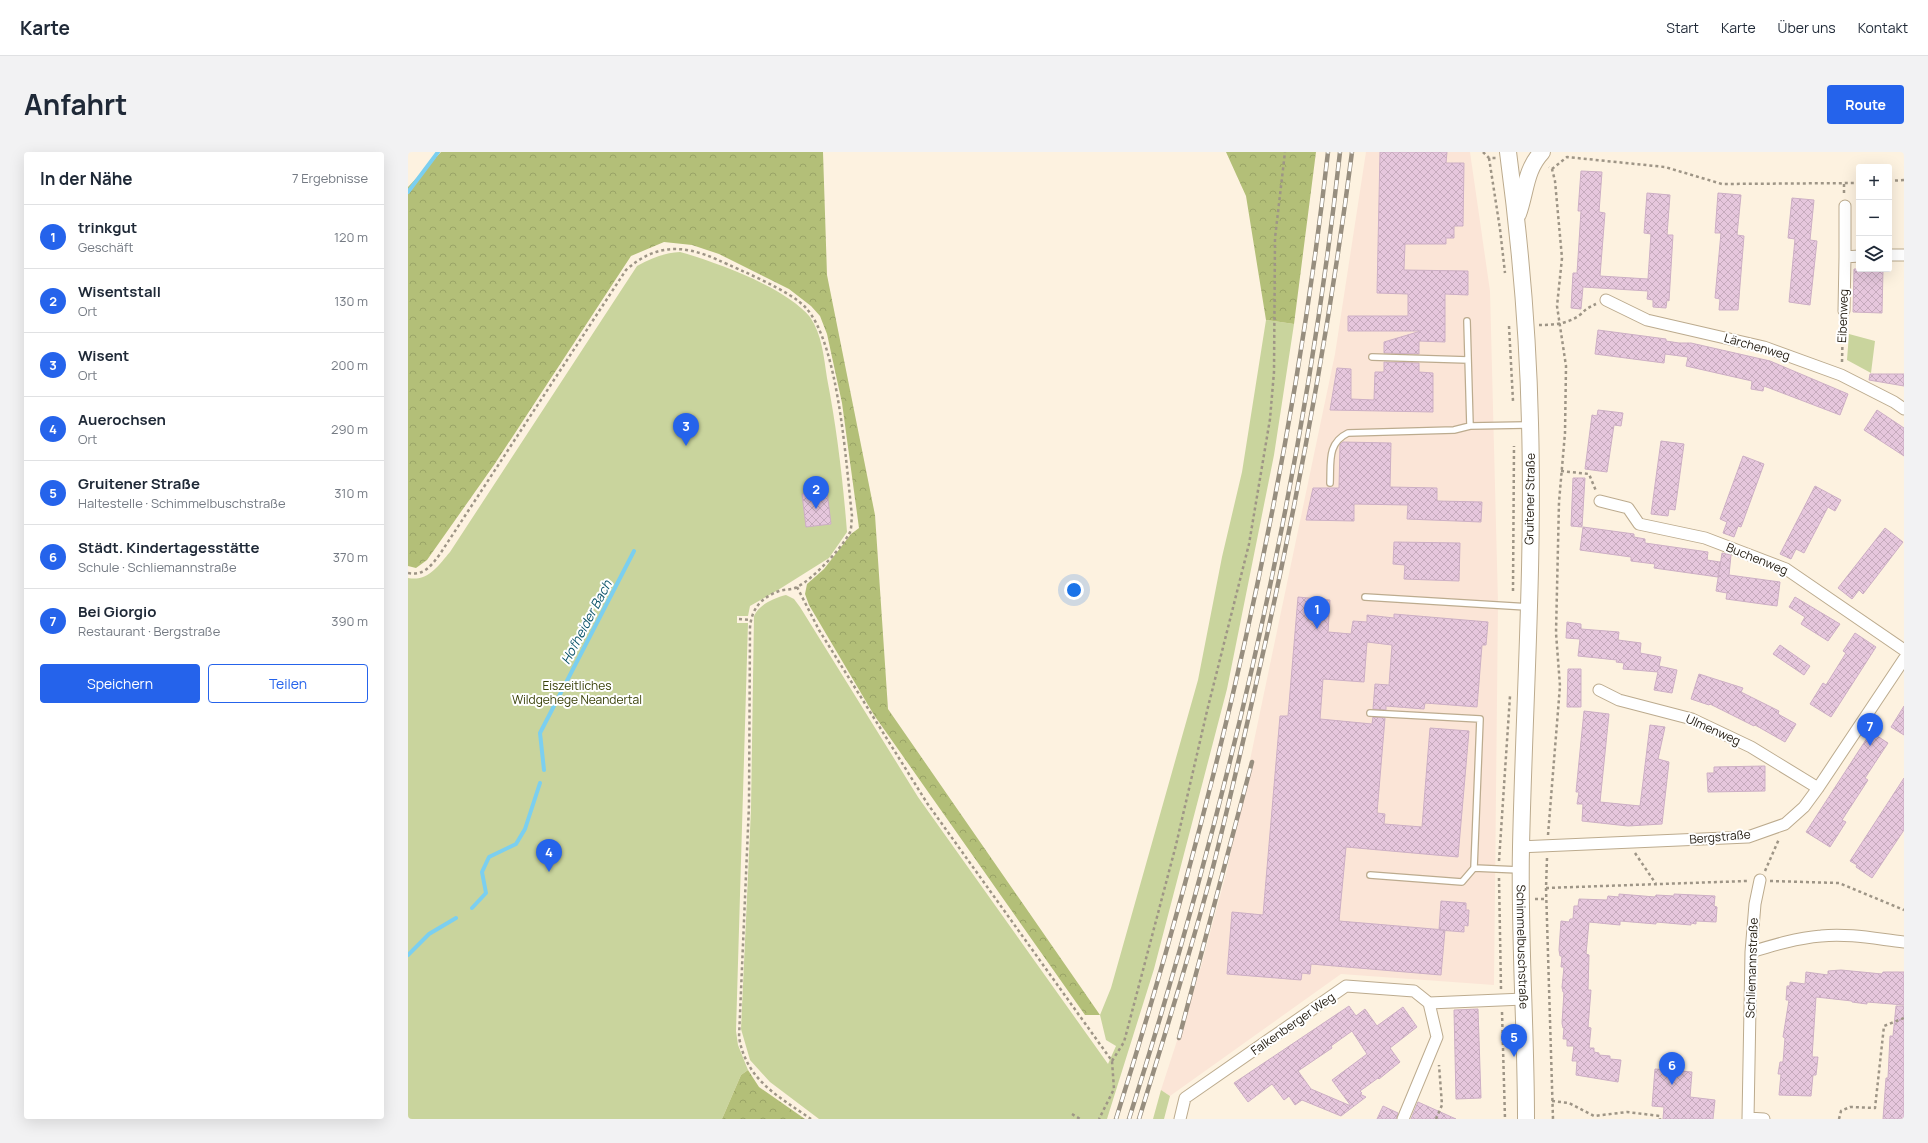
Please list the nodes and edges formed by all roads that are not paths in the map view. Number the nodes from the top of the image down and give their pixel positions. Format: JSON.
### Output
{"nodes":[{"id":1,"x":1508,"y":152,"type":"edge"},
{"id":2,"x":1539,"y":155,"type":"edge"},
{"id":3,"x":1845,"y":206,"type":"dead end"},
{"id":4,"x":1517,"y":217,"type":"junction"},
{"id":5,"x":1892,"y":255,"type":"edge"},
{"id":6,"x":1904,"y":255,"type":"edge"},
{"id":7,"x":1845,"y":256,"type":"junction"},
{"id":8,"x":1856,"y":256,"type":"edge"},
{"id":9,"x":1606,"y":300,"type":"road end"},
{"id":10,"x":1844,"y":311,"type":"road end"},
{"id":11,"x":1467,"y":321,"type":"dead end"},
{"id":12,"x":1372,"y":357,"type":"dead end"},
{"id":13,"x":1468,"y":360,"type":"junction"},
{"id":14,"x":1904,"y":409,"type":"edge"},
{"id":15,"x":1530,"y":425,"type":"junction"},
{"id":16,"x":1470,"y":426,"type":"junction"},
{"id":17,"x":1330,"y":483,"type":"dead end"},
{"id":18,"x":1600,"y":501,"type":"road end"},
{"id":19,"x":1364,"y":597,"type":"dead end"},
{"id":20,"x":1521,"y":606,"type":"junction"},
{"id":21,"x":1904,"y":650,"type":"edge"},
{"id":22,"x":1904,"y":659,"type":"edge"},
{"id":23,"x":1599,"y":690,"type":"dead end"},
{"id":24,"x":1370,"y":713,"type":"dead end"},
{"id":25,"x":1818,"y":788,"type":"junction"},
{"id":26,"x":1521,"y":847,"type":"junction"},
{"id":27,"x":1474,"y":868,"type":"junction"},
{"id":28,"x":1521,"y":870,"type":"junction"},
{"id":29,"x":1370,"y":875,"type":"dead end"},
{"id":30,"x":1760,"y":880,"type":"road end"},
{"id":31,"x":1904,"y":942,"type":"edge"},
{"id":32,"x":1751,"y":952,"type":"junction"},
{"id":33,"x":1524,"y":998,"type":"junction"},
{"id":34,"x":1429,"y":1003,"type":"junction"},
{"id":35,"x":1180,"y":1119,"type":"edge"},
{"id":36,"x":1403,"y":1119,"type":"edge"},
{"id":37,"x":1526,"y":1119,"type":"edge"},
{"id":38,"x":1748,"y":1119,"type":"edge"},
{"id":39,"x":1764,"y":1119,"type":"edge"}],
"edges":[{"from":1,"to":4,"type":"main road","name":"Gruitener Straße"},
{"from":2,"to":4,"type":"main road"},
{"from":3,"to":7,"type":"street","name":"Eibenweg"},
{"from":4,"to":15,"type":"main road","name":"Gruitener Straße"},
{"from":5,"to":6,"type":"street"},
{"from":7,"to":8,"type":"street"},
{"from":7,"to":10,"type":"street","name":"Eibenweg"},
{"from":9,"to":14,"type":"street","name":"Lärchenweg"},
{"from":11,"to":13,"type":"lane"},
{"from":12,"to":13,"type":"lane"},
{"from":13,"to":16,"type":"lane"},
{"from":15,"to":16,"type":"lane"},
{"from":15,"to":20,"type":"main road","name":"Gruitener Straße"},
{"from":16,"to":17,"type":"lane"},
{"from":18,"to":21,"type":"street","name":"Buchenweg"},
{"from":19,"to":20,"type":"lane"},
{"from":20,"to":26,"type":"main road","name":"Gruitener Straße"},
{"from":22,"to":25,"type":"street","name":"Bergstraße"},
{"from":23,"to":25,"type":"street","name":"Ulmenweg"},
{"from":24,"to":27,"type":"lane"},
{"from":25,"to":26,"type":"street","name":"Bergstraße"},
{"from":26,"to":28,"type":"main road","name":"Schimmelbuschstraße"},
{"from":27,"to":28,"type":"lane"},
{"from":27,"to":29,"type":"lane"},
{"from":28,"to":33,"type":"main road","name":"Schimmelbuschstraße"},
{"from":30,"to":32,"type":"street","name":"Schliemannstraße"},
{"from":31,"to":32,"type":"street"},
{"from":32,"to":38,"type":"street","name":"Schliemannstraße"},
{"from":33,"to":34,"type":"street"},
{"from":33,"to":37,"type":"main road","name":"Schimmelbuschstraße"},
{"from":34,"to":35,"type":"street","name":"Falkenberger Weg"},
{"from":34,"to":36,"type":"street"},
{"from":38,"to":39,"type":"street","name":"Schliemannstraße"}]}
